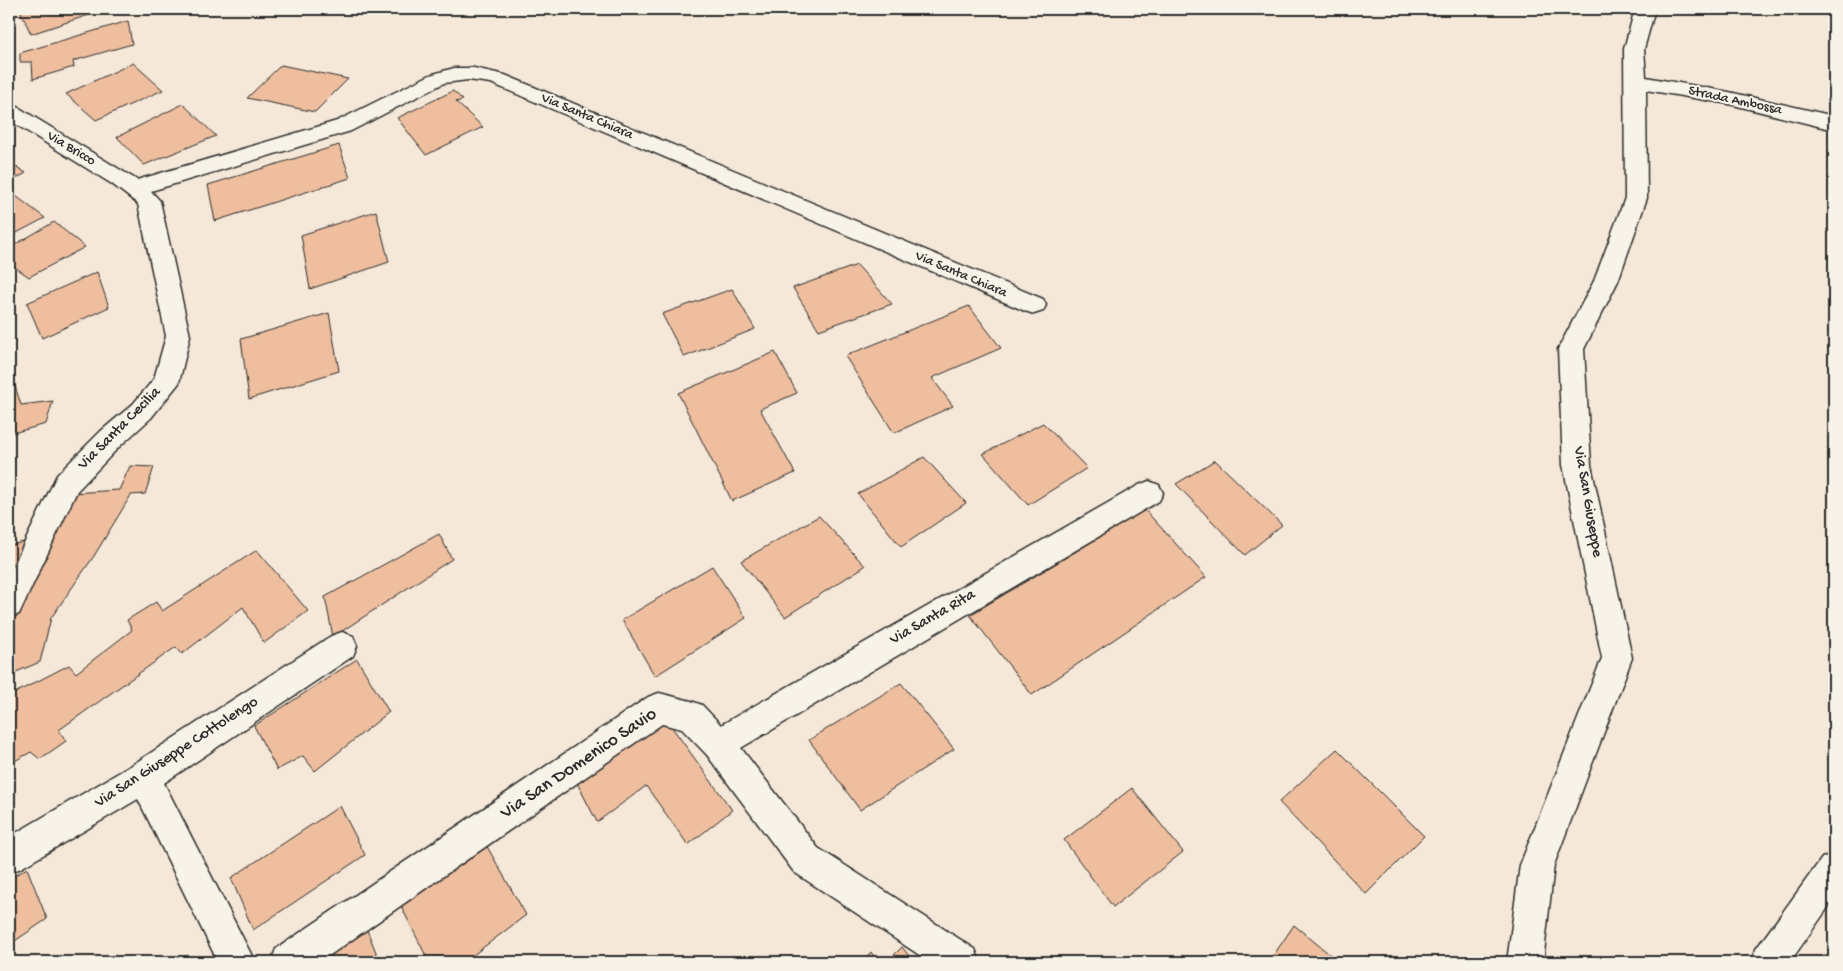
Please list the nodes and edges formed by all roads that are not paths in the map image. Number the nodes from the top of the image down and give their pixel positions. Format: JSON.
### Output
{"nodes":[{"id":1,"x":1645,"y":9,"type":"edge"},
{"id":2,"x":1636,"y":82,"type":"junction"},
{"id":3,"x":9,"y":111,"type":"edge"},
{"id":4,"x":1834,"y":123,"type":"edge"},
{"id":5,"x":133,"y":189,"type":"junction"},
{"id":6,"x":1034,"y":306,"type":"dead end"},
{"id":7,"x":1149,"y":493,"type":"dead end"},
{"id":8,"x":9,"y":605,"type":"edge"},
{"id":9,"x":342,"y":646,"type":"dead end"},
{"id":10,"x":718,"y":744,"type":"junction"},
{"id":11,"x":144,"y":777,"type":"junction"},
{"id":12,"x":9,"y":856,"type":"edge"},
{"id":13,"x":1834,"y":870,"type":"edge"},
{"id":14,"x":237,"y":962,"type":"edge"},
{"id":15,"x":289,"y":962,"type":"edge"},
{"id":16,"x":962,"y":962,"type":"edge"},
{"id":17,"x":1525,"y":962,"type":"edge"},
{"id":18,"x":1769,"y":962,"type":"edge"}],
"edges":[{"from":1,"to":2,"type":"street","name":"Via San Giuseppe"},
{"from":2,"to":4,"type":"street","name":"Strada Ambossa"},
{"from":2,"to":17,"type":"street","name":"Via San Giuseppe"},
{"from":3,"to":5,"type":"street","name":"Via Bricco"},
{"from":5,"to":6,"type":"street","name":"Via Santa Chiara"},
{"from":5,"to":8,"type":"street","name":"Via Santa Cecilia"},
{"from":7,"to":10,"type":"street","name":"Via Santa Rita"},
{"from":9,"to":11,"type":"street","name":"Via San Giuseppe Cottolengo"},
{"from":10,"to":15,"type":"street","name":"Via San Domenico Savio"},
{"from":10,"to":16,"type":"street","name":"Via San Domenico Savio"},
{"from":11,"to":12,"type":"street","name":"Via San Giuseppe Cottolengo"},
{"from":11,"to":14,"type":"street"},
{"from":13,"to":18,"type":"street"}]}
